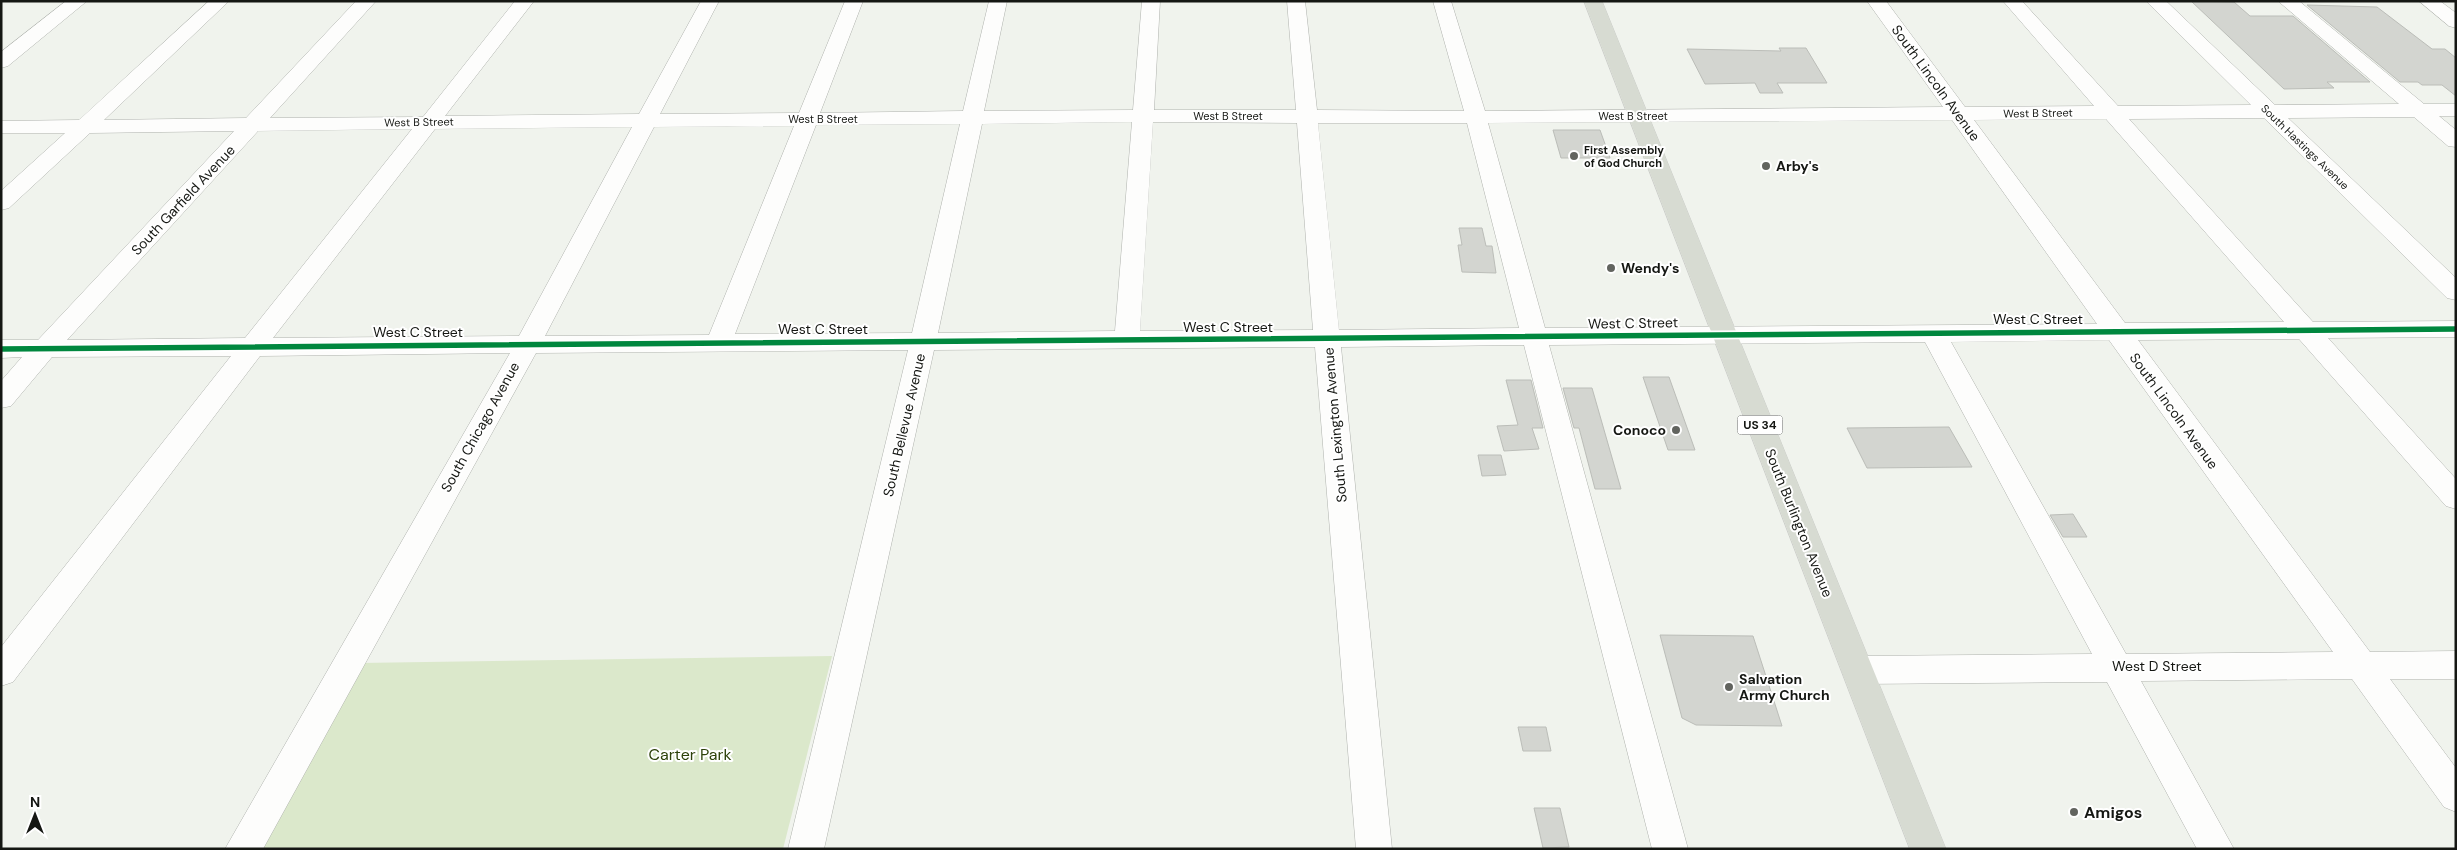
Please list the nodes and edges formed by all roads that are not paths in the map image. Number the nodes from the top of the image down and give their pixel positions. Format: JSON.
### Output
{"nodes":[{"id":1,"x":78,"y":1,"type":"edge"},
{"id":2,"x":220,"y":1,"type":"edge"},
{"id":3,"x":366,"y":1,"type":"edge"},
{"id":4,"x":525,"y":1,"type":"edge"},
{"id":5,"x":710,"y":1,"type":"edge"},
{"id":6,"x":854,"y":1,"type":"edge"},
{"id":7,"x":998,"y":1,"type":"edge"},
{"id":8,"x":1151,"y":1,"type":"edge"},
{"id":9,"x":1296,"y":1,"type":"edge"},
{"id":10,"x":1442,"y":1,"type":"edge"},
{"id":11,"x":1593,"y":1,"type":"edge"},
{"id":12,"x":1876,"y":1,"type":"edge"},
{"id":13,"x":2012,"y":1,"type":"edge"},
{"id":14,"x":2156,"y":1,"type":"edge"},
{"id":15,"x":2287,"y":1,"type":"edge"},
{"id":16,"x":2428,"y":1,"type":"edge"},
{"id":17,"x":2456,"y":22,"type":"edge"},
{"id":18,"x":1,"y":62,"type":"edge"},
{"id":19,"x":2418,"y":110,"type":"junction"},
{"id":20,"x":2456,"y":110,"type":"edge"},
{"id":21,"x":2268,"y":111,"type":"junction"},
{"id":22,"x":2111,"y":112,"type":"junction"},
{"id":23,"x":1959,"y":114,"type":"junction"},
{"id":24,"x":1141,"y":116,"type":"junction"},
{"id":25,"x":1307,"y":116,"type":"junction"},
{"id":26,"x":1637,"y":116,"type":"junction"},
{"id":27,"x":1476,"y":117,"type":"junction"},
{"id":28,"x":973,"y":118,"type":"junction"},
{"id":29,"x":807,"y":119,"type":"junction"},
{"id":30,"x":646,"y":120,"type":"junction"},
{"id":31,"x":430,"y":122,"type":"junction"},
{"id":32,"x":253,"y":124,"type":"junction"},
{"id":33,"x":85,"y":126,"type":"junction"},
{"id":34,"x":1,"y":127,"type":"edge"},
{"id":35,"x":2456,"y":141,"type":"edge"},
{"id":36,"x":1,"y":203,"type":"edge"},
{"id":37,"x":2456,"y":292,"type":"edge"},
{"id":38,"x":2456,"y":329,"type":"edge"},
{"id":39,"x":2307,"y":330,"type":"junction"},
{"id":40,"x":2116,"y":331,"type":"junction"},
{"id":41,"x":1932,"y":333,"type":"junction"},
{"id":42,"x":1724,"y":334,"type":"junction"},
{"id":43,"x":1533,"y":338,"type":"junction"},
{"id":44,"x":1328,"y":339,"type":"junction"},
{"id":45,"x":1127,"y":340,"type":"junction"},
{"id":46,"x":923,"y":341,"type":"junction"},
{"id":47,"x":719,"y":343,"type":"junction"},
{"id":48,"x":528,"y":344,"type":"junction"},
{"id":49,"x":254,"y":346,"type":"junction"},
{"id":50,"x":45,"y":348,"type":"junction"},
{"id":51,"x":1,"y":349,"type":"edge"},
{"id":52,"x":1,"y":399,"type":"edge"},
{"id":53,"x":2456,"y":498,"type":"edge"},
{"id":54,"x":2456,"y":664,"type":"edge"},
{"id":55,"x":2360,"y":665,"type":"junction"},
{"id":56,"x":2116,"y":666,"type":"junction"},
{"id":57,"x":1858,"y":670,"type":"junction"},
{"id":58,"x":1,"y":672,"type":"edge"},
{"id":59,"x":2456,"y":796,"type":"edge"},
{"id":60,"x":243,"y":849,"type":"edge"},
{"id":61,"x":806,"y":849,"type":"edge"},
{"id":62,"x":1374,"y":849,"type":"edge"},
{"id":63,"x":1670,"y":849,"type":"edge"},
{"id":64,"x":1928,"y":849,"type":"edge"},
{"id":65,"x":2216,"y":849,"type":"edge"}],
"edges":[{"from":1,"to":18,"type":"street"},
{"from":2,"to":33,"type":"street"},
{"from":3,"to":32,"type":"street","name":"South Garfield Avenue"},
{"from":4,"to":31,"type":"street"},
{"from":5,"to":30,"type":"street","name":"South Chicago Avenue"},
{"from":6,"to":29,"type":"street"},
{"from":7,"to":28,"type":"street","name":"South Bellevue Avenue"},
{"from":8,"to":24,"type":"street"},
{"from":9,"to":25,"type":"street","name":"South Lexington Avenue"},
{"from":10,"to":27,"type":"street"},
{"from":11,"to":26,"type":"highway","name":"South Burlington Avenue","number":"US 34"},
{"from":12,"to":23,"type":"street","name":"South Lincoln Avenue"},
{"from":13,"to":22,"type":"street"},
{"from":14,"to":21,"type":"street","name":"South Hastings Avenue"},
{"from":15,"to":19,"type":"street"},
{"from":16,"to":17,"type":"street"},
{"from":19,"to":20,"type":"street","name":"West B Street"},
{"from":19,"to":21,"type":"street","name":"West B Street"},
{"from":19,"to":35,"type":"street"},
{"from":21,"to":22,"type":"street","name":"West B Street"},
{"from":21,"to":37,"type":"street","name":"South Hastings Avenue"},
{"from":22,"to":23,"type":"street","name":"West B Street"},
{"from":22,"to":39,"type":"street"},
{"from":23,"to":26,"type":"street","name":"West B Street"},
{"from":23,"to":40,"type":"street","name":"South Lincoln Avenue"},
{"from":24,"to":25,"type":"street","name":"West B Street"},
{"from":24,"to":28,"type":"street","name":"West B Street"},
{"from":24,"to":45,"type":"street"},
{"from":25,"to":27,"type":"street","name":"West B Street"},
{"from":25,"to":44,"type":"street","name":"South Lexington Avenue"},
{"from":26,"to":27,"type":"street","name":"West B Street"},
{"from":26,"to":42,"type":"highway","name":"South Burlington Avenue","number":"US 34"},
{"from":27,"to":43,"type":"street"},
{"from":28,"to":29,"type":"street","name":"West B Street"},
{"from":28,"to":46,"type":"street","name":"South Bellevue Avenue"},
{"from":29,"to":30,"type":"street","name":"West B Street"},
{"from":29,"to":47,"type":"street"},
{"from":30,"to":31,"type":"street","name":"West B Street"},
{"from":30,"to":48,"type":"street","name":"South Chicago Avenue"},
{"from":31,"to":32,"type":"street","name":"West B Street"},
{"from":31,"to":49,"type":"street"},
{"from":32,"to":33,"type":"street","name":"West B Street"},
{"from":32,"to":50,"type":"street","name":"South Garfield Avenue"},
{"from":33,"to":34,"type":"street","name":"West B Street"},
{"from":33,"to":36,"type":"street"},
{"from":38,"to":39,"type":"street","name":"West C Street"},
{"from":39,"to":40,"type":"street","name":"West C Street"},
{"from":39,"to":53,"type":"street"},
{"from":40,"to":41,"type":"street","name":"West C Street"},
{"from":40,"to":55,"type":"street","name":"South Lincoln Avenue"},
{"from":41,"to":42,"type":"street","name":"West C Street"},
{"from":41,"to":56,"type":"street"},
{"from":42,"to":43,"type":"street","name":"West C Street"},
{"from":42,"to":57,"type":"highway","name":"South Burlington Avenue","number":"US 34"},
{"from":43,"to":44,"type":"street","name":"West C Street"},
{"from":43,"to":63,"type":"street"},
{"from":44,"to":45,"type":"street","name":"West C Street"},
{"from":44,"to":62,"type":"street","name":"South Lexington Avenue"},
{"from":45,"to":46,"type":"street","name":"West C Street"},
{"from":46,"to":47,"type":"street","name":"West C Street"},
{"from":46,"to":61,"type":"street","name":"South Bellevue Avenue"},
{"from":47,"to":48,"type":"street","name":"West C Street"},
{"from":48,"to":49,"type":"street","name":"West C Street"},
{"from":48,"to":60,"type":"street","name":"South Chicago Avenue"},
{"from":49,"to":50,"type":"street","name":"West C Street"},
{"from":49,"to":58,"type":"street"},
{"from":50,"to":51,"type":"street","name":"West C Street"},
{"from":50,"to":52,"type":"street","name":"South Garfield Avenue"},
{"from":54,"to":55,"type":"street","name":"West D Street"},
{"from":55,"to":56,"type":"street","name":"West D Street"},
{"from":55,"to":59,"type":"street","name":"South Lincoln Avenue"},
{"from":56,"to":57,"type":"street","name":"West D Street"},
{"from":56,"to":65,"type":"street"},
{"from":57,"to":64,"type":"highway","name":"South Burlington Avenue","number":"US 34"}]}
